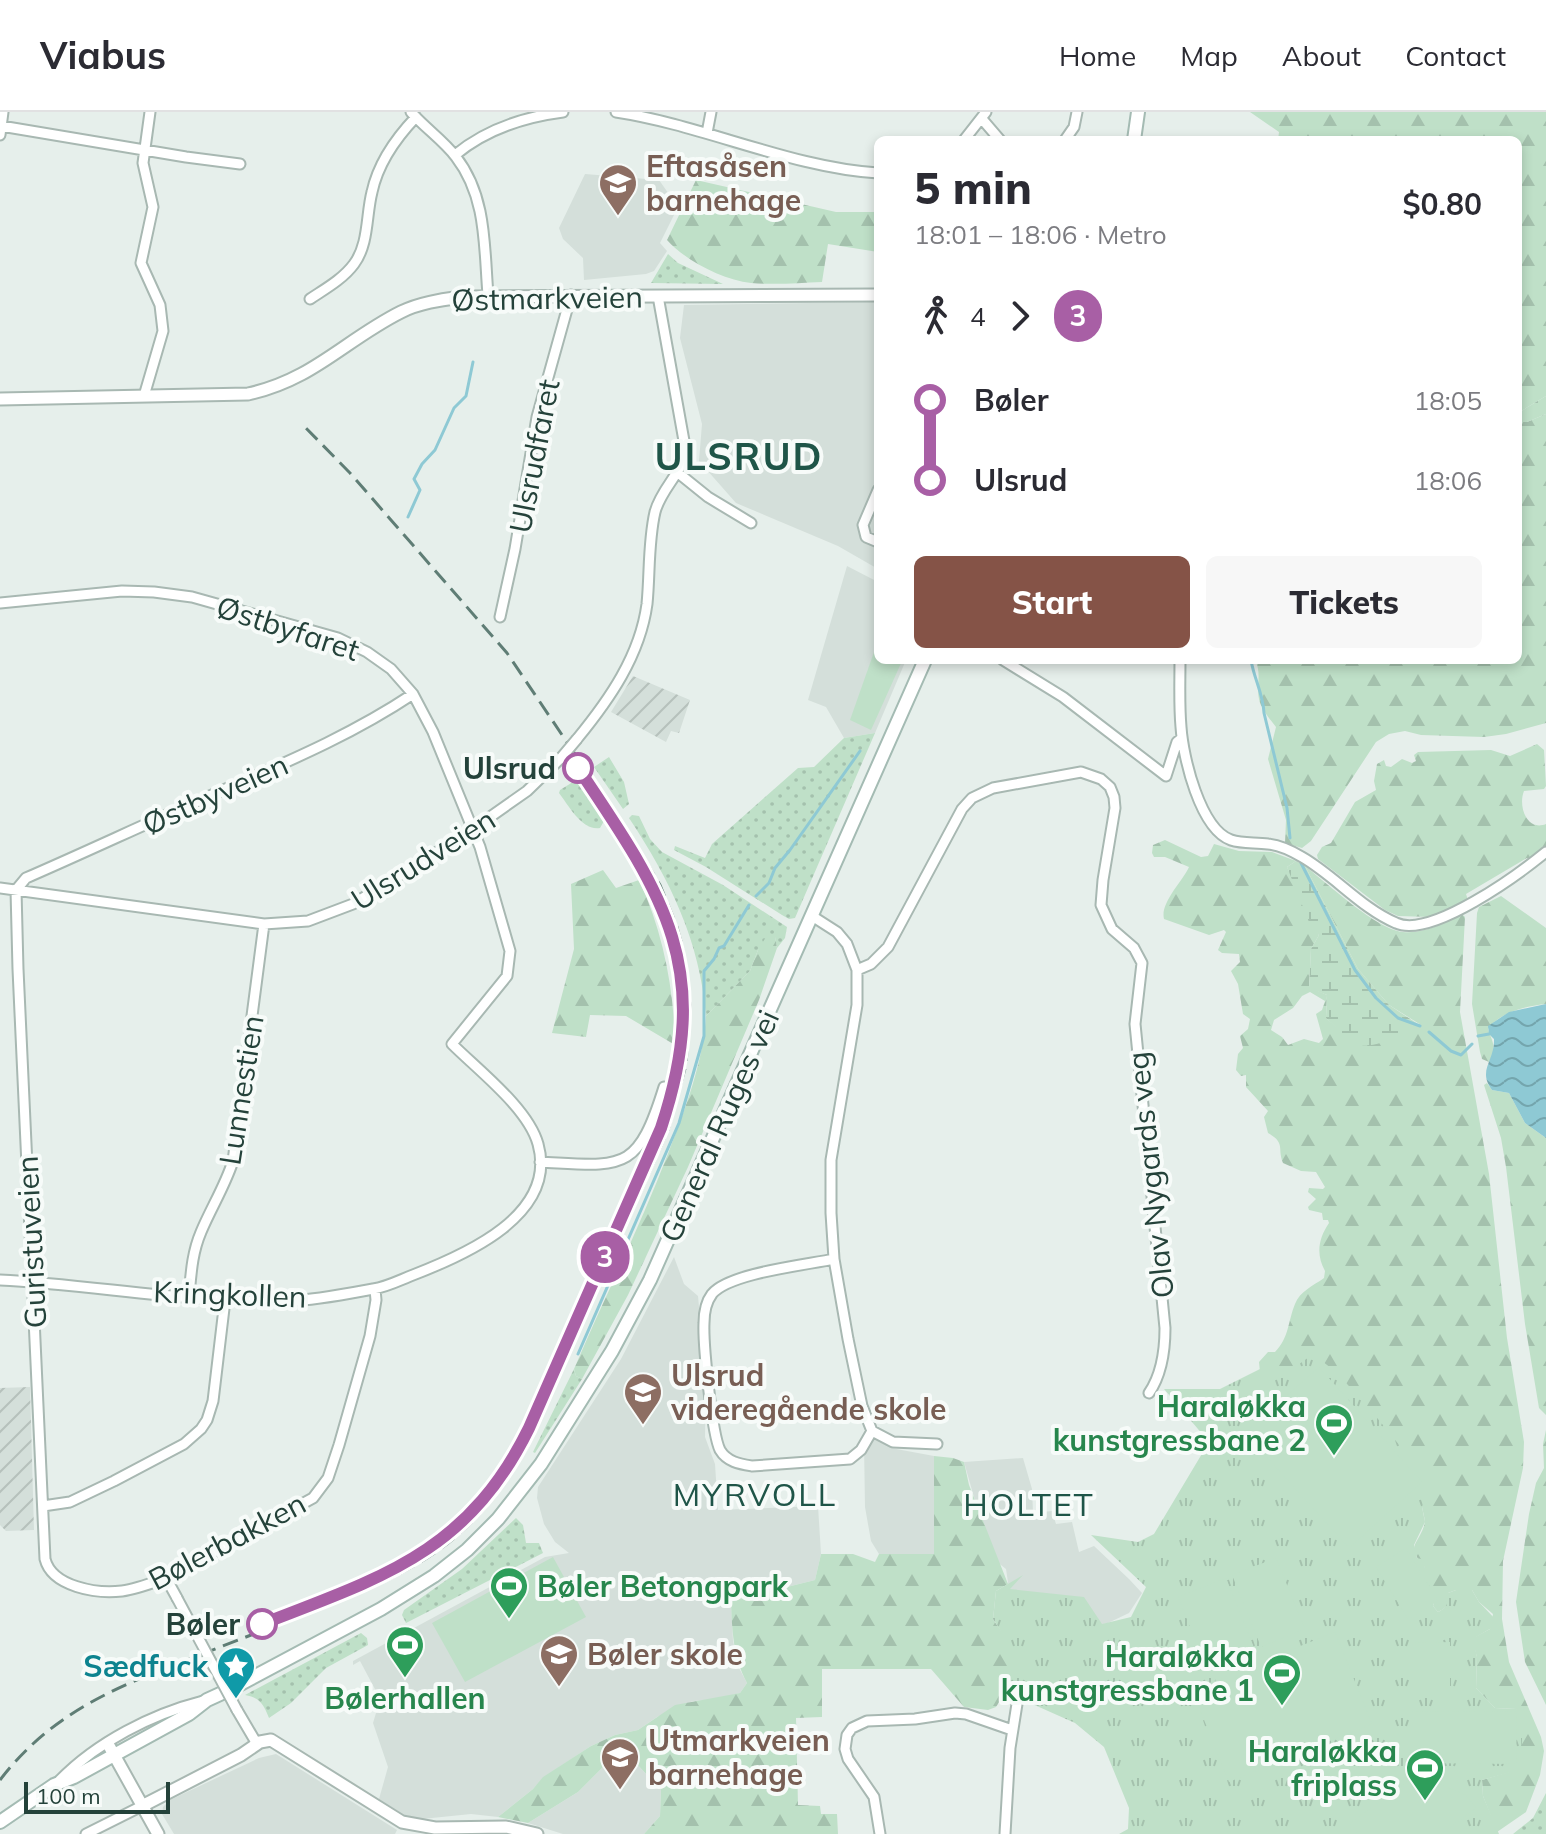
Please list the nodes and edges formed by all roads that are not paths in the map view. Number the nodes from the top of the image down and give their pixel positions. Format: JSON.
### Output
{"nodes":[{"id":1,"x":3,"y":112,"type":"edge"},
{"id":2,"x":150,"y":112,"type":"edge"},
{"id":3,"x":563,"y":112,"type":"edge"},
{"id":4,"x":616,"y":112,"type":"edge"},
{"id":5,"x":711,"y":112,"type":"edge"},
{"id":6,"x":1077,"y":112,"type":"edge"},
{"id":7,"x":1138,"y":112,"type":"edge"},
{"id":8,"x":414,"y":115,"type":"edge"},
{"id":9,"x":984,"y":116,"type":"edge"},
{"id":10,"x":1,"y":130,"type":"edge"},
{"id":11,"x":707,"y":133,"type":"junction"},
{"id":12,"x":967,"y":136,"type":"edge"},
{"id":13,"x":997,"y":136,"type":"edge"},
{"id":14,"x":1068,"y":136,"type":"edge"},
{"id":15,"x":1135,"y":136,"type":"edge"},
{"id":16,"x":144,"y":151,"type":"junction"},
{"id":17,"x":455,"y":155,"type":"junction"},
{"id":18,"x":240,"y":164,"type":"dead end"},
{"id":19,"x":874,"y":172,"type":"edge"},
{"id":20,"x":488,"y":295,"type":"junction"},
{"id":21,"x":571,"y":295,"type":"junction"},
{"id":22,"x":874,"y":295,"type":"edge"},
{"id":23,"x":658,"y":296,"type":"junction"},
{"id":24,"x":310,"y":299,"type":"dead end"},
{"id":25,"x":144,"y":396,"type":"junction"},
{"id":26,"x":0,"y":399,"type":"edge"},
{"id":27,"x":677,"y":472,"type":"junction"},
{"id":28,"x":874,"y":505,"type":"edge"},
{"id":29,"x":751,"y":523,"type":"dead end"},
{"id":30,"x":874,"y":542,"type":"edge"},
{"id":31,"x":0,"y":603,"type":"edge"},
{"id":32,"x":500,"y":617,"type":"dead end"},
{"id":33,"x":923,"y":664,"type":"edge"},
{"id":34,"x":1009,"y":664,"type":"edge"},
{"id":35,"x":1180,"y":664,"type":"edge"},
{"id":36,"x":413,"y":694,"type":"junction"},
{"id":37,"x":1182,"y":738,"type":"junction"},
{"id":38,"x":472,"y":830,"type":"junction"},
{"id":39,"x":1546,"y":852,"type":"edge"},
{"id":40,"x":0,"y":888,"type":"edge"},
{"id":41,"x":16,"y":890,"type":"junction"},
{"id":42,"x":812,"y":916,"type":"junction"},
{"id":43,"x":264,"y":924,"type":"junction"},
{"id":44,"x":857,"y":970,"type":"junction"},
{"id":45,"x":664,"y":1087,"type":"dead end"},
{"id":46,"x":540,"y":1162,"type":"junction"},
{"id":47,"x":834,"y":1259,"type":"junction"},
{"id":48,"x":0,"y":1280,"type":"edge"},
{"id":49,"x":33,"y":1282,"type":"junction"},
{"id":50,"x":375,"y":1289,"type":"junction"},
{"id":51,"x":189,"y":1296,"type":"junction"},
{"id":52,"x":225,"y":1300,"type":"junction"},
{"id":53,"x":1149,"y":1393,"type":"dead end"},
{"id":54,"x":872,"y":1431,"type":"junction"},
{"id":55,"x":937,"y":1444,"type":"dead end"},
{"id":56,"x":43,"y":1506,"type":"junction"},
{"id":57,"x":166,"y":1578,"type":"junction"},
{"id":58,"x":68,"y":1583,"type":"joint"},
{"id":59,"x":1017,"y":1704,"type":"dead end"},
{"id":60,"x":1012,"y":1730,"type":"junction"},
{"id":61,"x":257,"y":1744,"type":"junction"},
{"id":62,"x":112,"y":1749,"type":"junction"},
{"id":63,"x":142,"y":1806,"type":"junction"},
{"id":64,"x":0,"y":1822,"type":"edge"},
{"id":65,"x":86,"y":1834,"type":"edge"},
{"id":66,"x":158,"y":1834,"type":"edge"},
{"id":67,"x":537,"y":1834,"type":"edge"},
{"id":68,"x":880,"y":1834,"type":"edge"},
{"id":69,"x":1005,"y":1834,"type":"edge"}],
"edges":[{"from":1,"to":10,"type":"street"},
{"from":2,"to":16,"type":"street"},
{"from":3,"to":17,"type":"street"},
{"from":4,"to":11,"type":"street"},
{"from":5,"to":11,"type":"street"},
{"from":6,"to":14,"type":"street"},
{"from":7,"to":15,"type":"main road"},
{"from":8,"to":17,"type":"street"},
{"from":8,"to":24,"type":"street"},
{"from":9,"to":12,"type":"street"},
{"from":9,"to":13,"type":"street"},
{"from":10,"to":16,"type":"street"},
{"from":11,"to":19,"type":"street"},
{"from":16,"to":18,"type":"street"},
{"from":16,"to":25,"type":"street"},
{"from":17,"to":20,"type":"street"},
{"from":20,"to":21,"type":"street","name":"Østmarkveien"},
{"from":20,"to":25,"type":"street","name":"Østmarkveien"},
{"from":21,"to":23,"type":"street","name":"Østmarkveien"},
{"from":21,"to":32,"type":"street","name":"Ulsrudfaret"},
{"from":22,"to":23,"type":"street","name":"Østmarkveien"},
{"from":23,"to":27,"type":"street","name":"Ulsrudveien"},
{"from":25,"to":26,"type":"street","name":"Østmarkveien"},
{"from":27,"to":29,"type":"street"},
{"from":27,"to":38,"type":"street","name":"Ulsrudveien","bridge":true},
{"from":28,"to":30,"type":"street"},
{"from":31,"to":36,"type":"street","name":"Østbyfaret"},
{"from":33,"to":42,"type":"main road","name":"General Ruges vei"},
{"from":34,"to":37,"type":"street"},
{"from":35,"to":37,"type":"street"},
{"from":36,"to":38,"type":"street","name":"Østbyfaret"},
{"from":36,"to":41,"type":"street","name":"Østbyveien"},
{"from":37,"to":39,"type":"street"},
{"from":38,"to":43,"type":"street","name":"Ulsrudveien"},
{"from":38,"to":46,"type":"street","name":"Østbyfaret"},
{"from":40,"to":41,"type":"street","name":"Ulsrudveien"},
{"from":41,"to":43,"type":"street","name":"Ulsrudveien"},
{"from":41,"to":49,"type":"street","name":"Guristuveien"},
{"from":42,"to":44,"type":"street"},
{"from":42,"to":62,"type":"main road","name":"General Ruges vei"},
{"from":43,"to":51,"type":"street","name":"Lunnestien"},
{"from":44,"to":47,"type":"street"},
{"from":44,"to":53,"type":"street","name":"Olav Nygards veg"},
{"from":45,"to":46,"type":"street"},
{"from":46,"to":50,"type":"street","name":"Kringkollen"},
{"from":47,"to":54,"type":"street"},
{"from":47,"to":54,"type":"street"},
{"from":48,"to":49,"type":"street","name":"Kringkollen"},
{"from":49,"to":51,"type":"street","name":"Kringkollen"},
{"from":49,"to":56,"type":"street","name":"Guristuveien"},
{"from":50,"to":52,"type":"street","name":"Kringkollen"},
{"from":50,"to":57,"type":"street","name":"Bølerbakken"},
{"from":51,"to":52,"type":"street","name":"Kringkollen"},
{"from":52,"to":56,"type":"street"},
{"from":54,"to":55,"type":"street"},
{"from":56,"to":58,"type":"street","name":"Guristuveien"},
{"from":57,"to":58,"type":"street","name":"Bølerbakken"},
{"from":57,"to":61,"type":"street","bridge":true},
{"from":59,"to":60,"type":"street"},
{"from":60,"to":68,"type":"street"},
{"from":60,"to":69,"type":"street"},
{"from":61,"to":63,"type":"street"},
{"from":61,"to":67,"type":"street"},
{"from":62,"to":63,"type":"street"},
{"from":62,"to":64,"type":"main road","name":"General Ruges vei"},
{"from":63,"to":65,"type":"street"},
{"from":63,"to":66,"type":"street"}]}
